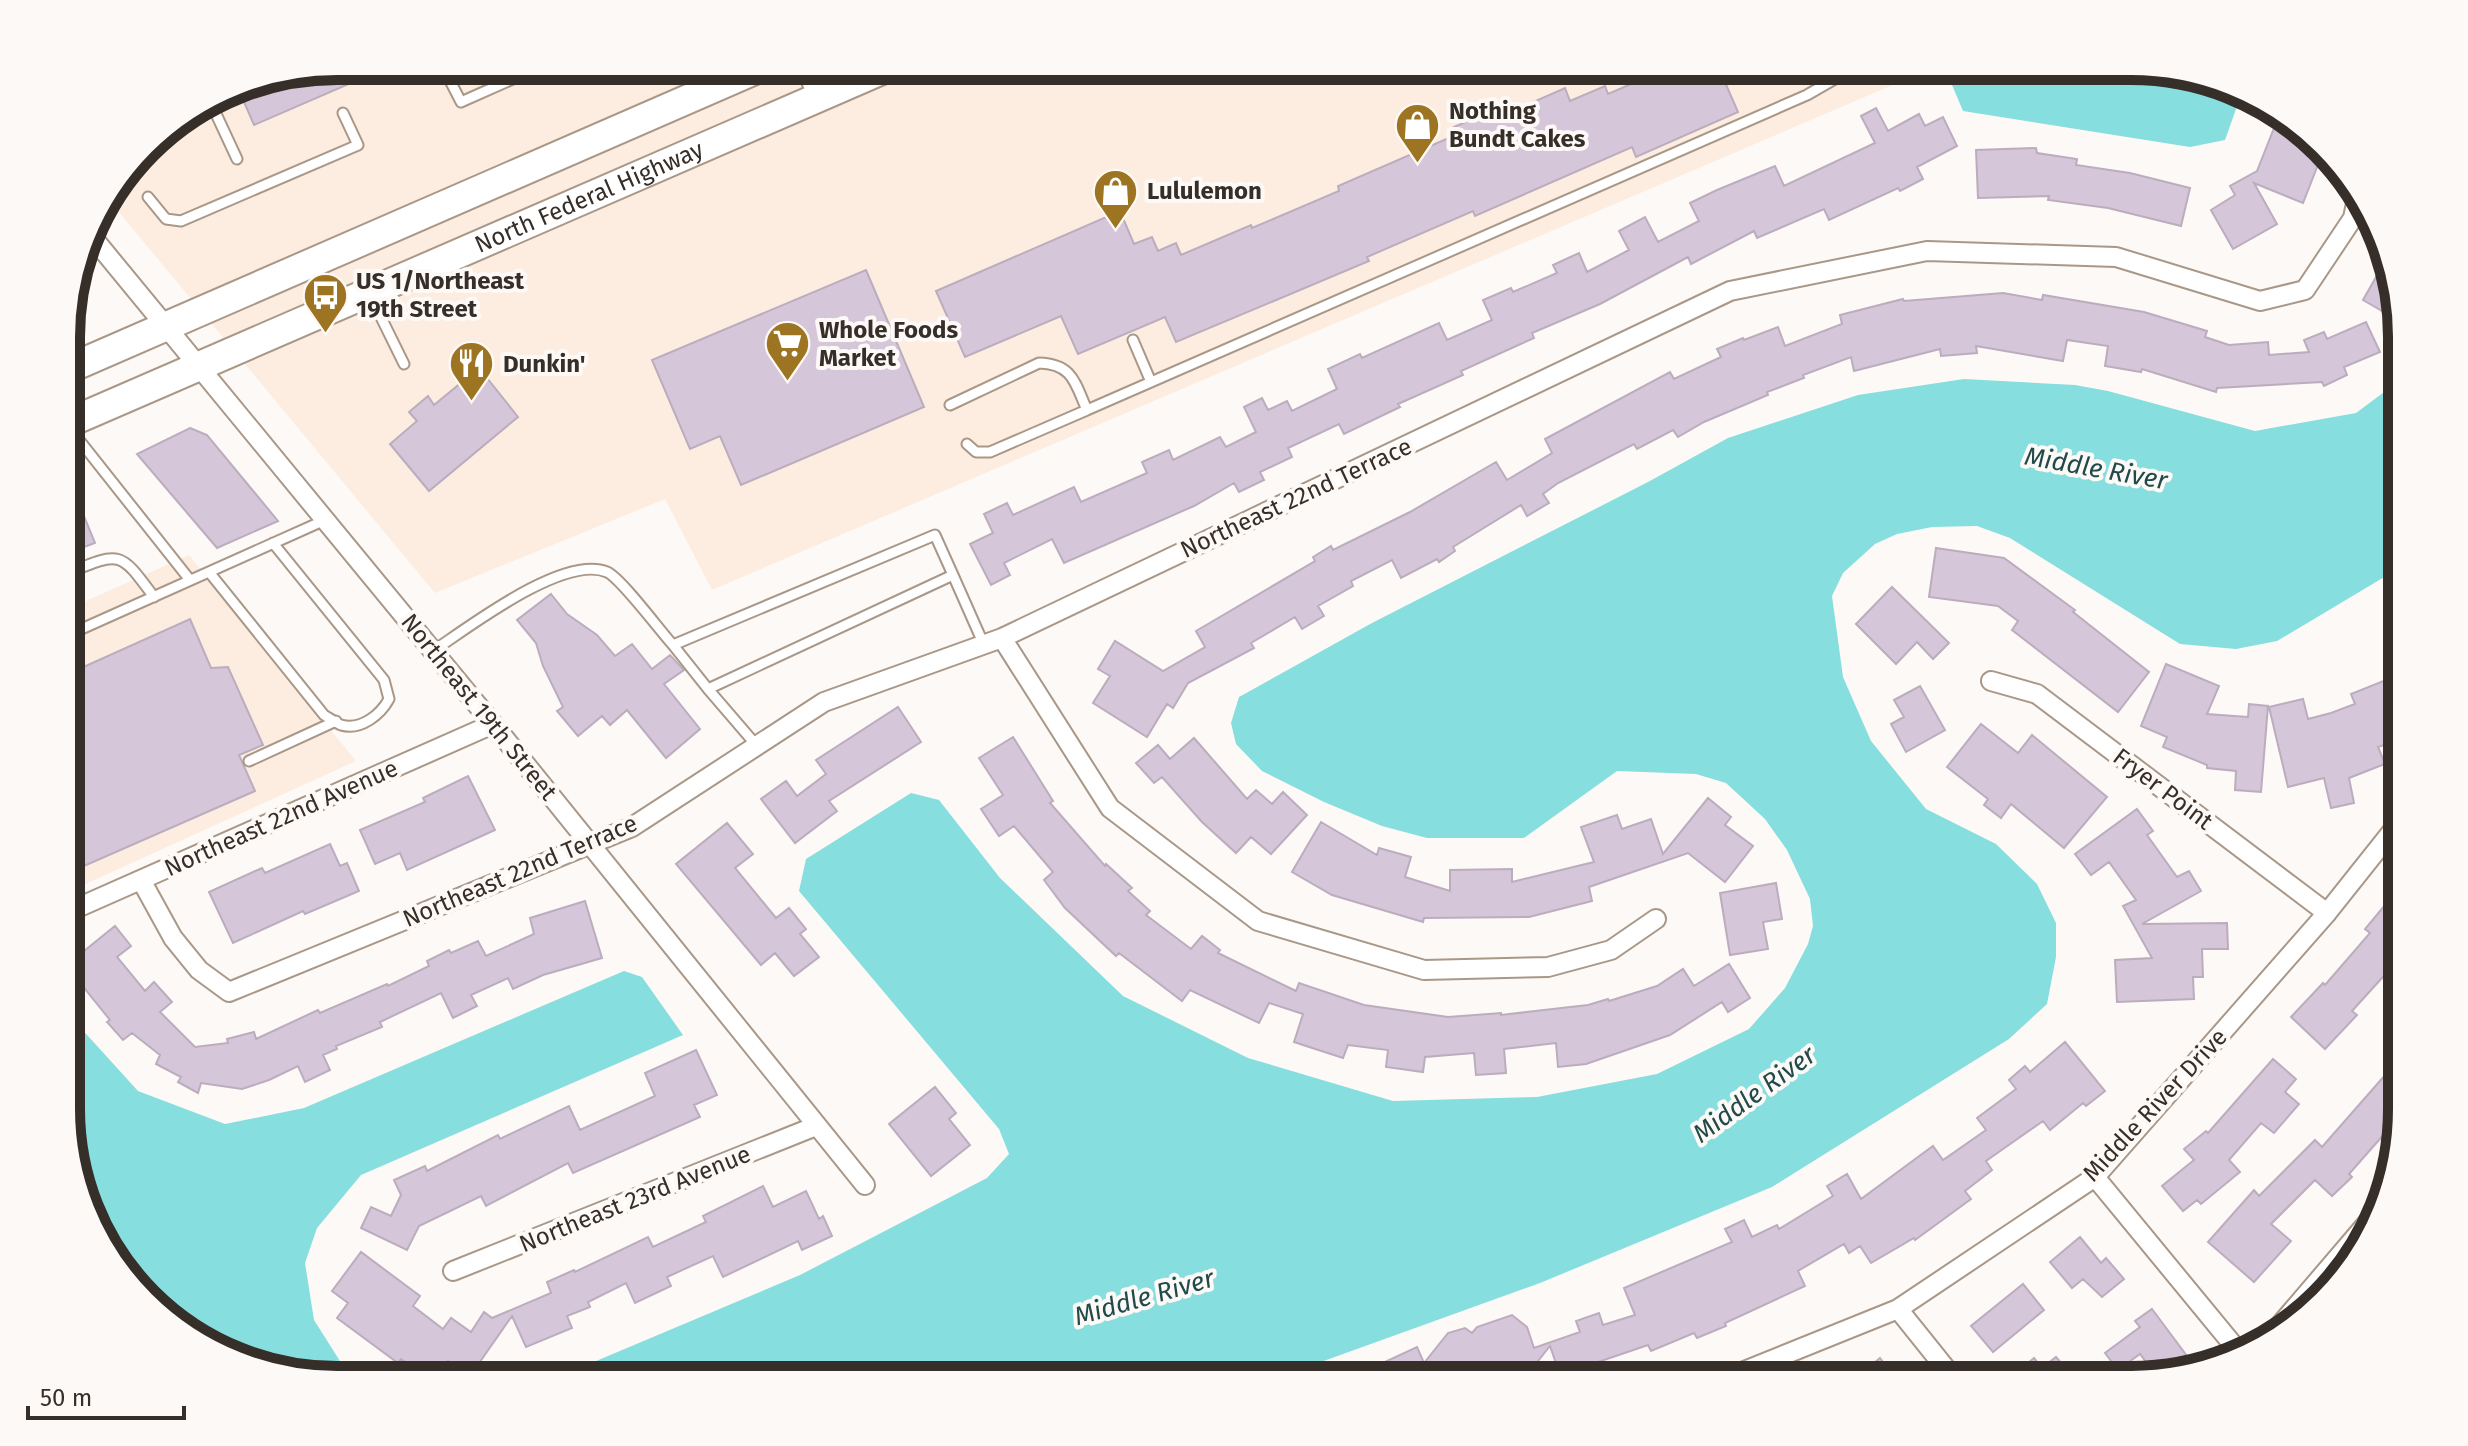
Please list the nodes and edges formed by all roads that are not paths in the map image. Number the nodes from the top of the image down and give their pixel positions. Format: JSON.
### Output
{"nodes":[{"id":1,"x":450,"y":80,"type":"edge"},
{"id":2,"x":510,"y":80,"type":"edge"},
{"id":3,"x":732,"y":80,"type":"edge"},
{"id":4,"x":811,"y":80,"type":"edge"},
{"id":5,"x":859,"y":80,"type":"edge"},
{"id":6,"x":1833,"y":80,"type":"edge"},
{"id":7,"x":818,"y":98,"type":"junction"},
{"id":8,"x":215,"y":111,"type":"edge"},
{"id":9,"x":343,"y":113,"type":"dead end"},
{"id":10,"x":237,"y":159,"type":"dead end"},
{"id":11,"x":148,"y":197,"type":"dead end"},
{"id":12,"x":2355,"y":210,"type":"edge"},
{"id":13,"x":98,"y":244,"type":"edge"},
{"id":14,"x":369,"y":292,"type":"junction"},
{"id":15,"x":165,"y":326,"type":"junction"},
{"id":16,"x":1133,"y":340,"type":"dead end"},
{"id":17,"x":80,"y":359,"type":"edge"},
{"id":18,"x":404,"y":364,"type":"dead end"},
{"id":19,"x":198,"y":367,"type":"junction"},
{"id":20,"x":1151,"y":382,"type":"junction"},
{"id":21,"x":950,"y":405,"type":"dead end"},
{"id":22,"x":1087,"y":410,"type":"junction"},
{"id":23,"x":80,"y":419,"type":"edge"},
{"id":24,"x":80,"y":439,"type":"edge"},
{"id":25,"x":967,"y":444,"type":"dead end"},
{"id":26,"x":325,"y":520,"type":"junction"},
{"id":27,"x":273,"y":543,"type":"junction"},
{"id":28,"x":80,"y":568,"type":"edge"},
{"id":29,"x":209,"y":572,"type":"junction"},
{"id":30,"x":953,"y":575,"type":"junction"},
{"id":31,"x":190,"y":580,"type":"junction"},
{"id":32,"x":154,"y":597,"type":"junction"},
{"id":33,"x":80,"y":630,"type":"edge"},
{"id":34,"x":993,"y":642,"type":"junction"},
{"id":35,"x":673,"y":645,"type":"junction"},
{"id":36,"x":433,"y":651,"type":"junction"},
{"id":37,"x":1991,"y":681,"type":"dead end"},
{"id":38,"x":708,"y":689,"type":"junction"},
{"id":39,"x":336,"y":721,"type":"junction"},
{"id":40,"x":493,"y":724,"type":"junction"},
{"id":41,"x":757,"y":746,"type":"junction"},
{"id":42,"x":249,"y":761,"type":"dead end"},
{"id":43,"x":2387,"y":838,"type":"edge"},
{"id":44,"x":590,"y":844,"type":"junction"},
{"id":45,"x":141,"y":880,"type":"junction"},
{"id":46,"x":80,"y":907,"type":"edge"},
{"id":47,"x":2327,"y":913,"type":"junction"},
{"id":48,"x":1656,"y":919,"type":"dead end"},
{"id":49,"x":816,"y":1126,"type":"junction"},
{"id":50,"x":2095,"y":1177,"type":"junction"},
{"id":51,"x":865,"y":1185,"type":"dead end"},
{"id":52,"x":2351,"y":1242,"type":"edge"},
{"id":53,"x":453,"y":1271,"type":"dead end"},
{"id":54,"x":2299,"y":1303,"type":"edge"},
{"id":55,"x":1898,"y":1309,"type":"junction"},
{"id":56,"x":2232,"y":1344,"type":"edge"},
{"id":57,"x":1759,"y":1365,"type":"edge"},
{"id":58,"x":1943,"y":1365,"type":"edge"}],
"edges":[{"from":1,"to":2,"type":"lane"},
{"from":3,"to":15,"type":"main road","name":"North Federal Highway"},
{"from":4,"to":7,"type":"street"},
{"from":5,"to":7,"type":"main road","name":"North Federal Highway"},
{"from":6,"to":20,"type":"lane"},
{"from":7,"to":14,"type":"main road","name":"North Federal Highway"},
{"from":8,"to":10,"type":"lane"},
{"from":9,"to":11,"type":"lane"},
{"from":12,"to":34,"type":"street","name":"Northeast 22nd Terrace"},
{"from":13,"to":15,"type":"street","name":"Northeast 19th Street"},
{"from":14,"to":18,"type":"lane"},
{"from":14,"to":19,"type":"main road","name":"North Federal Highway"},
{"from":15,"to":17,"type":"main road","name":"North Federal Highway"},
{"from":15,"to":19,"type":"street","name":"Northeast 19th Street"},
{"from":16,"to":20,"type":"lane"},
{"from":19,"to":23,"type":"main road","name":"North Federal Highway"},
{"from":19,"to":26,"type":"street","name":"Northeast 19th Street"},
{"from":20,"to":22,"type":"lane"},
{"from":21,"to":22,"type":"lane"},
{"from":22,"to":25,"type":"lane"},
{"from":24,"to":31,"type":"lane"},
{"from":26,"to":27,"type":"lane"},
{"from":26,"to":36,"type":"street","name":"Northeast 19th Street"},
{"from":27,"to":29,"type":"lane"},
{"from":27,"to":39,"type":"lane"},
{"from":28,"to":32,"type":"lane"},
{"from":29,"to":31,"type":"lane"},
{"from":29,"to":39,"type":"lane"},
{"from":30,"to":34,"type":"lane"},
{"from":30,"to":35,"type":"lane"},
{"from":30,"to":38,"type":"lane"},
{"from":31,"to":32,"type":"lane"},
{"from":32,"to":33,"type":"lane"},
{"from":34,"to":41,"type":"street","name":"Northeast 22nd Terrace"},
{"from":34,"to":48,"type":"street"},
{"from":35,"to":36,"type":"lane"},
{"from":35,"to":38,"type":"lane"},
{"from":36,"to":40,"type":"street","name":"Northeast 19th Street"},
{"from":37,"to":47,"type":"street","name":"Fryer Point"},
{"from":38,"to":41,"type":"lane"},
{"from":39,"to":42,"type":"lane"},
{"from":40,"to":44,"type":"street","name":"Northeast 19th Street"},
{"from":40,"to":45,"type":"street","name":"Northeast 22nd Avenue"},
{"from":41,"to":44,"type":"street","name":"Northeast 22nd Terrace"},
{"from":43,"to":47,"type":"street","name":"Middle River Drive"},
{"from":44,"to":45,"type":"street","name":"Northeast 22nd Terrace"},
{"from":44,"to":49,"type":"street","name":"Northeast 19th Street"},
{"from":45,"to":46,"type":"street","name":"Northeast 22nd Avenue"},
{"from":47,"to":50,"type":"street","name":"Middle River Drive"},
{"from":49,"to":51,"type":"street","name":"Northeast 19th Street"},
{"from":49,"to":53,"type":"street","name":"Northeast 23rd Avenue"},
{"from":50,"to":55,"type":"street","name":"Middle River Drive"},
{"from":50,"to":56,"type":"street"},
{"from":52,"to":54,"type":"street"},
{"from":55,"to":57,"type":"street","name":"Middle River Drive"},
{"from":55,"to":58,"type":"street"}]}
